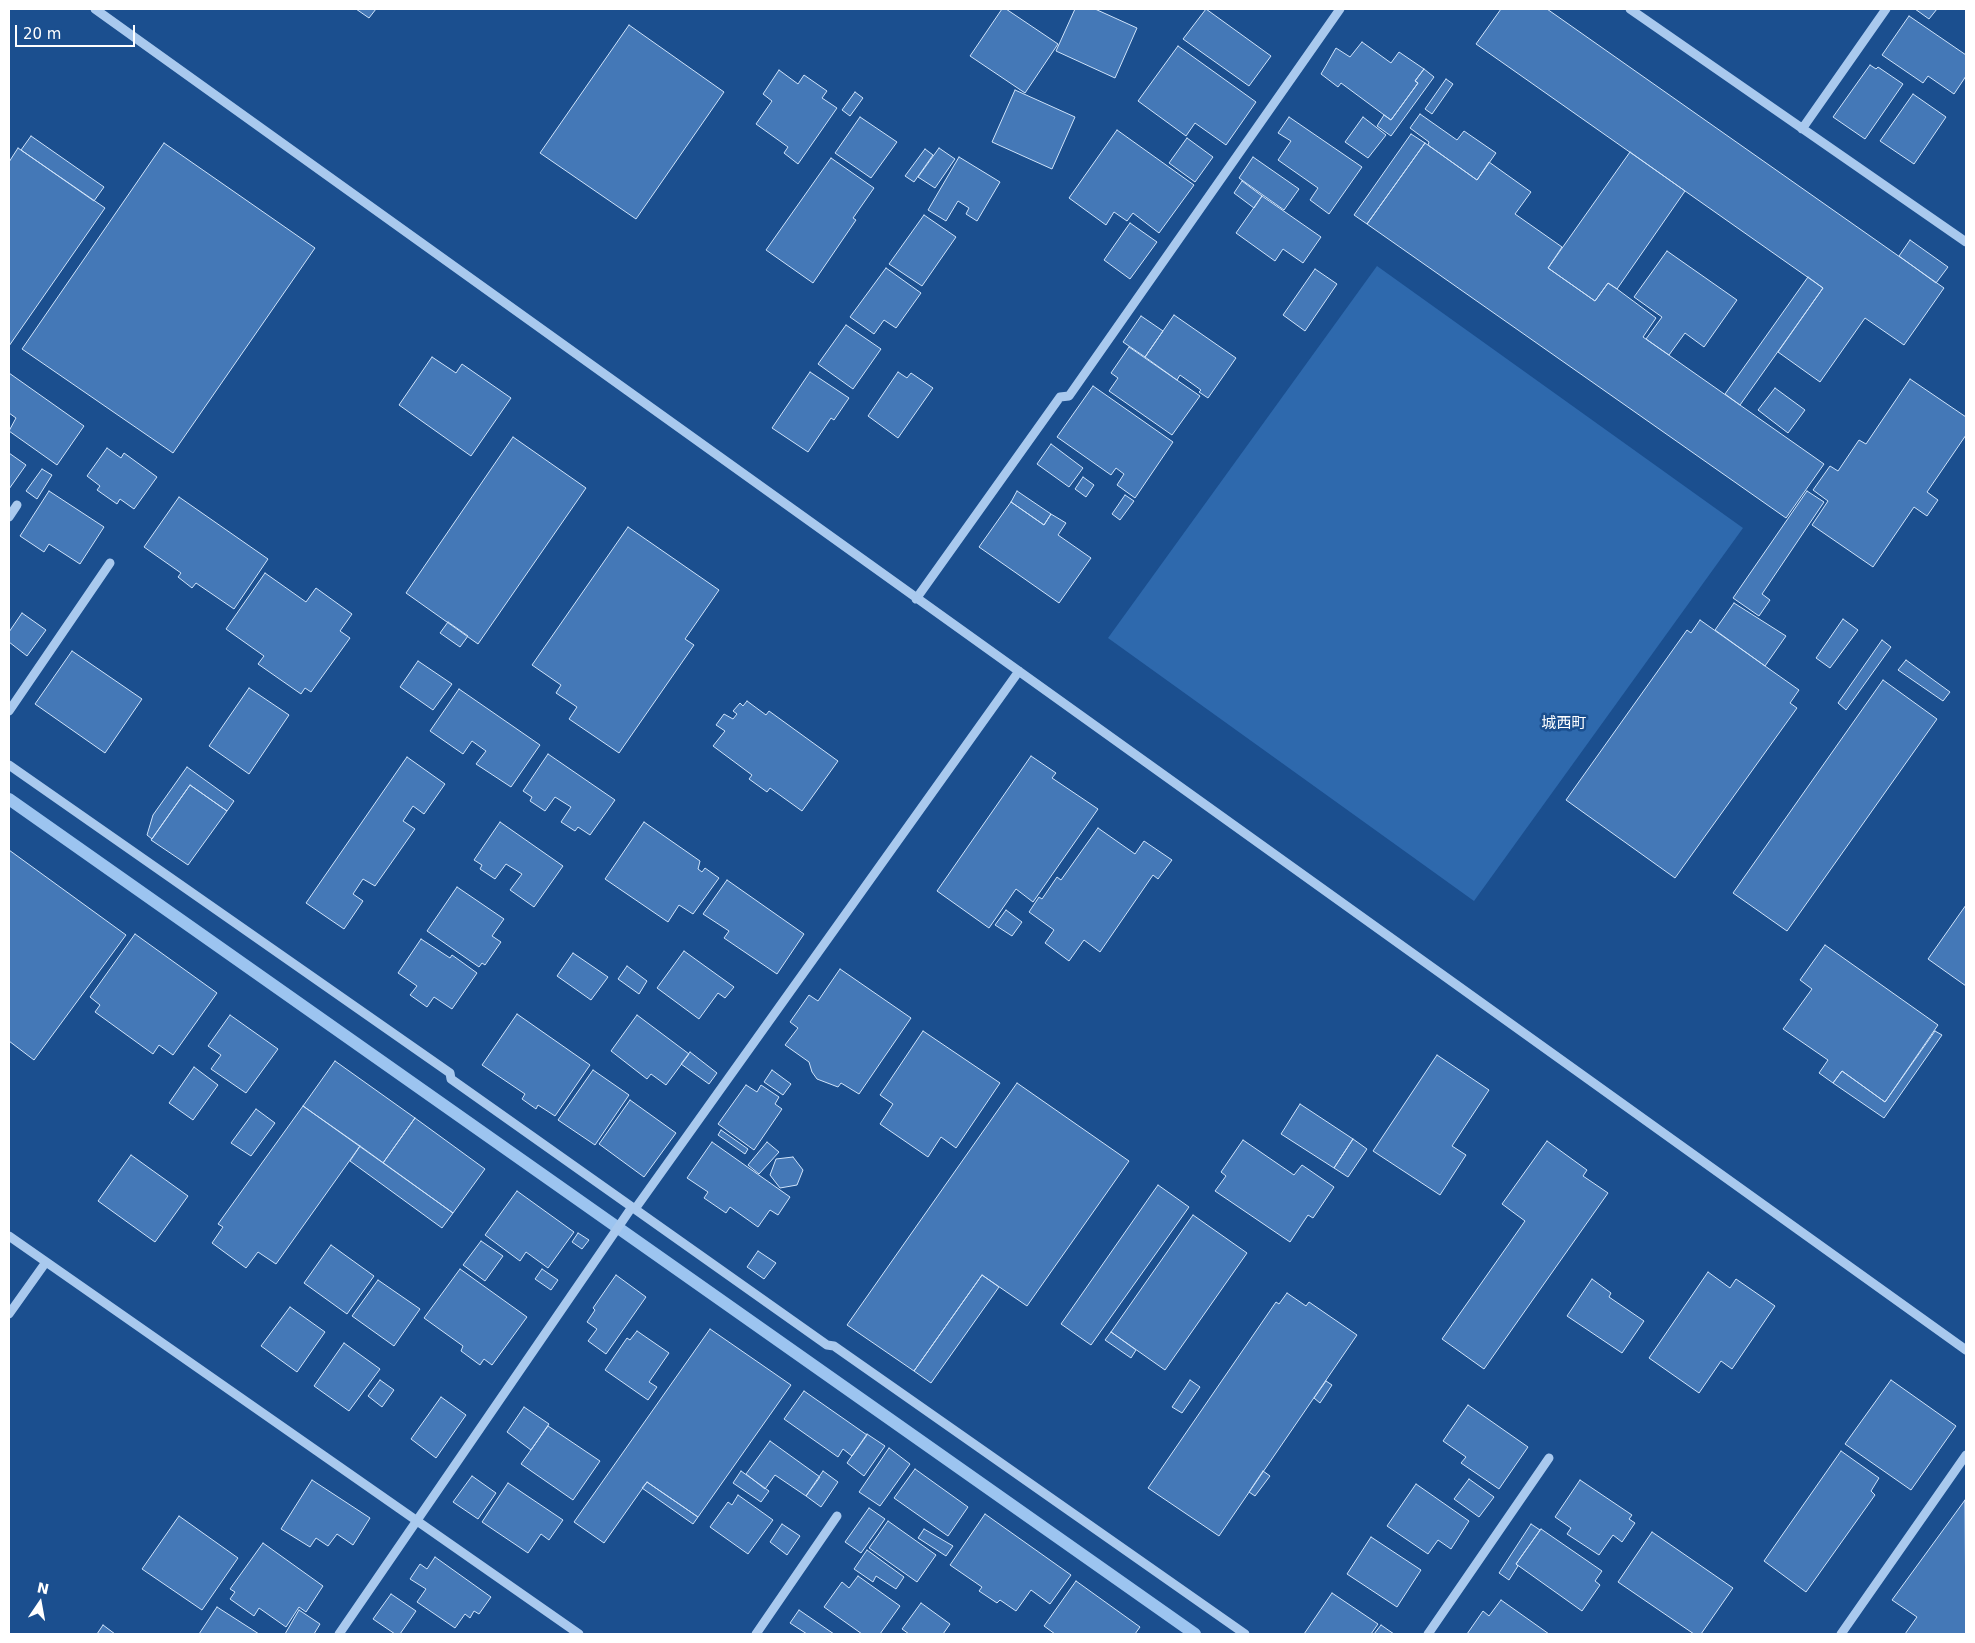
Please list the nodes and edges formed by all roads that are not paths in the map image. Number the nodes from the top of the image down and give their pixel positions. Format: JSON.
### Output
{"nodes":[{"id":1,"x":95,"y":9,"type":"edge"},
{"id":2,"x":1340,"y":9,"type":"edge"},
{"id":3,"x":1630,"y":9,"type":"edge"},
{"id":4,"x":1886,"y":9,"type":"edge"},
{"id":5,"x":1802,"y":129,"type":"junction"},
{"id":6,"x":1966,"y":242,"type":"edge"},
{"id":7,"x":17,"y":505,"type":"dead end"},
{"id":8,"x":9,"y":517,"type":"edge"},
{"id":9,"x":110,"y":563,"type":"dead end"},
{"id":10,"x":916,"y":598,"type":"junction"},
{"id":11,"x":1019,"y":671,"type":"junction"},
{"id":12,"x":9,"y":711,"type":"edge"},
{"id":13,"x":9,"y":765,"type":"edge"},
{"id":14,"x":632,"y":1209,"type":"junction"},
{"id":15,"x":9,"y":1236,"type":"edge"},
{"id":16,"x":46,"y":1262,"type":"junction"},
{"id":17,"x":9,"y":1314,"type":"edge"},
{"id":18,"x":1966,"y":1350,"type":"edge"},
{"id":19,"x":1966,"y":1456,"type":"edge"},
{"id":20,"x":1549,"y":1458,"type":"dead end"},
{"id":21,"x":837,"y":1516,"type":"dead end"},
{"id":22,"x":418,"y":1521,"type":"junction"},
{"id":23,"x":339,"y":1634,"type":"edge"},
{"id":24,"x":579,"y":1634,"type":"edge"},
{"id":25,"x":756,"y":1634,"type":"edge"},
{"id":26,"x":1244,"y":1634,"type":"edge"},
{"id":27,"x":1428,"y":1634,"type":"edge"},
{"id":28,"x":1840,"y":1634,"type":"edge"}],
"edges":[{"from":1,"to":10,"type":"street"},
{"from":2,"to":10,"type":"street"},
{"from":3,"to":5,"type":"street"},
{"from":4,"to":5,"type":"street"},
{"from":5,"to":6,"type":"street"},
{"from":7,"to":8,"type":"street"},
{"from":9,"to":12,"type":"street"},
{"from":10,"to":11,"type":"street"},
{"from":11,"to":14,"type":"street"},
{"from":11,"to":18,"type":"street"},
{"from":13,"to":14,"type":"street"},
{"from":14,"to":22,"type":"street"},
{"from":14,"to":26,"type":"street"},
{"from":15,"to":16,"type":"street"},
{"from":16,"to":17,"type":"street"},
{"from":16,"to":22,"type":"street"},
{"from":19,"to":28,"type":"street"},
{"from":20,"to":27,"type":"street"},
{"from":21,"to":25,"type":"street"},
{"from":22,"to":23,"type":"street"},
{"from":22,"to":24,"type":"street"}]}
